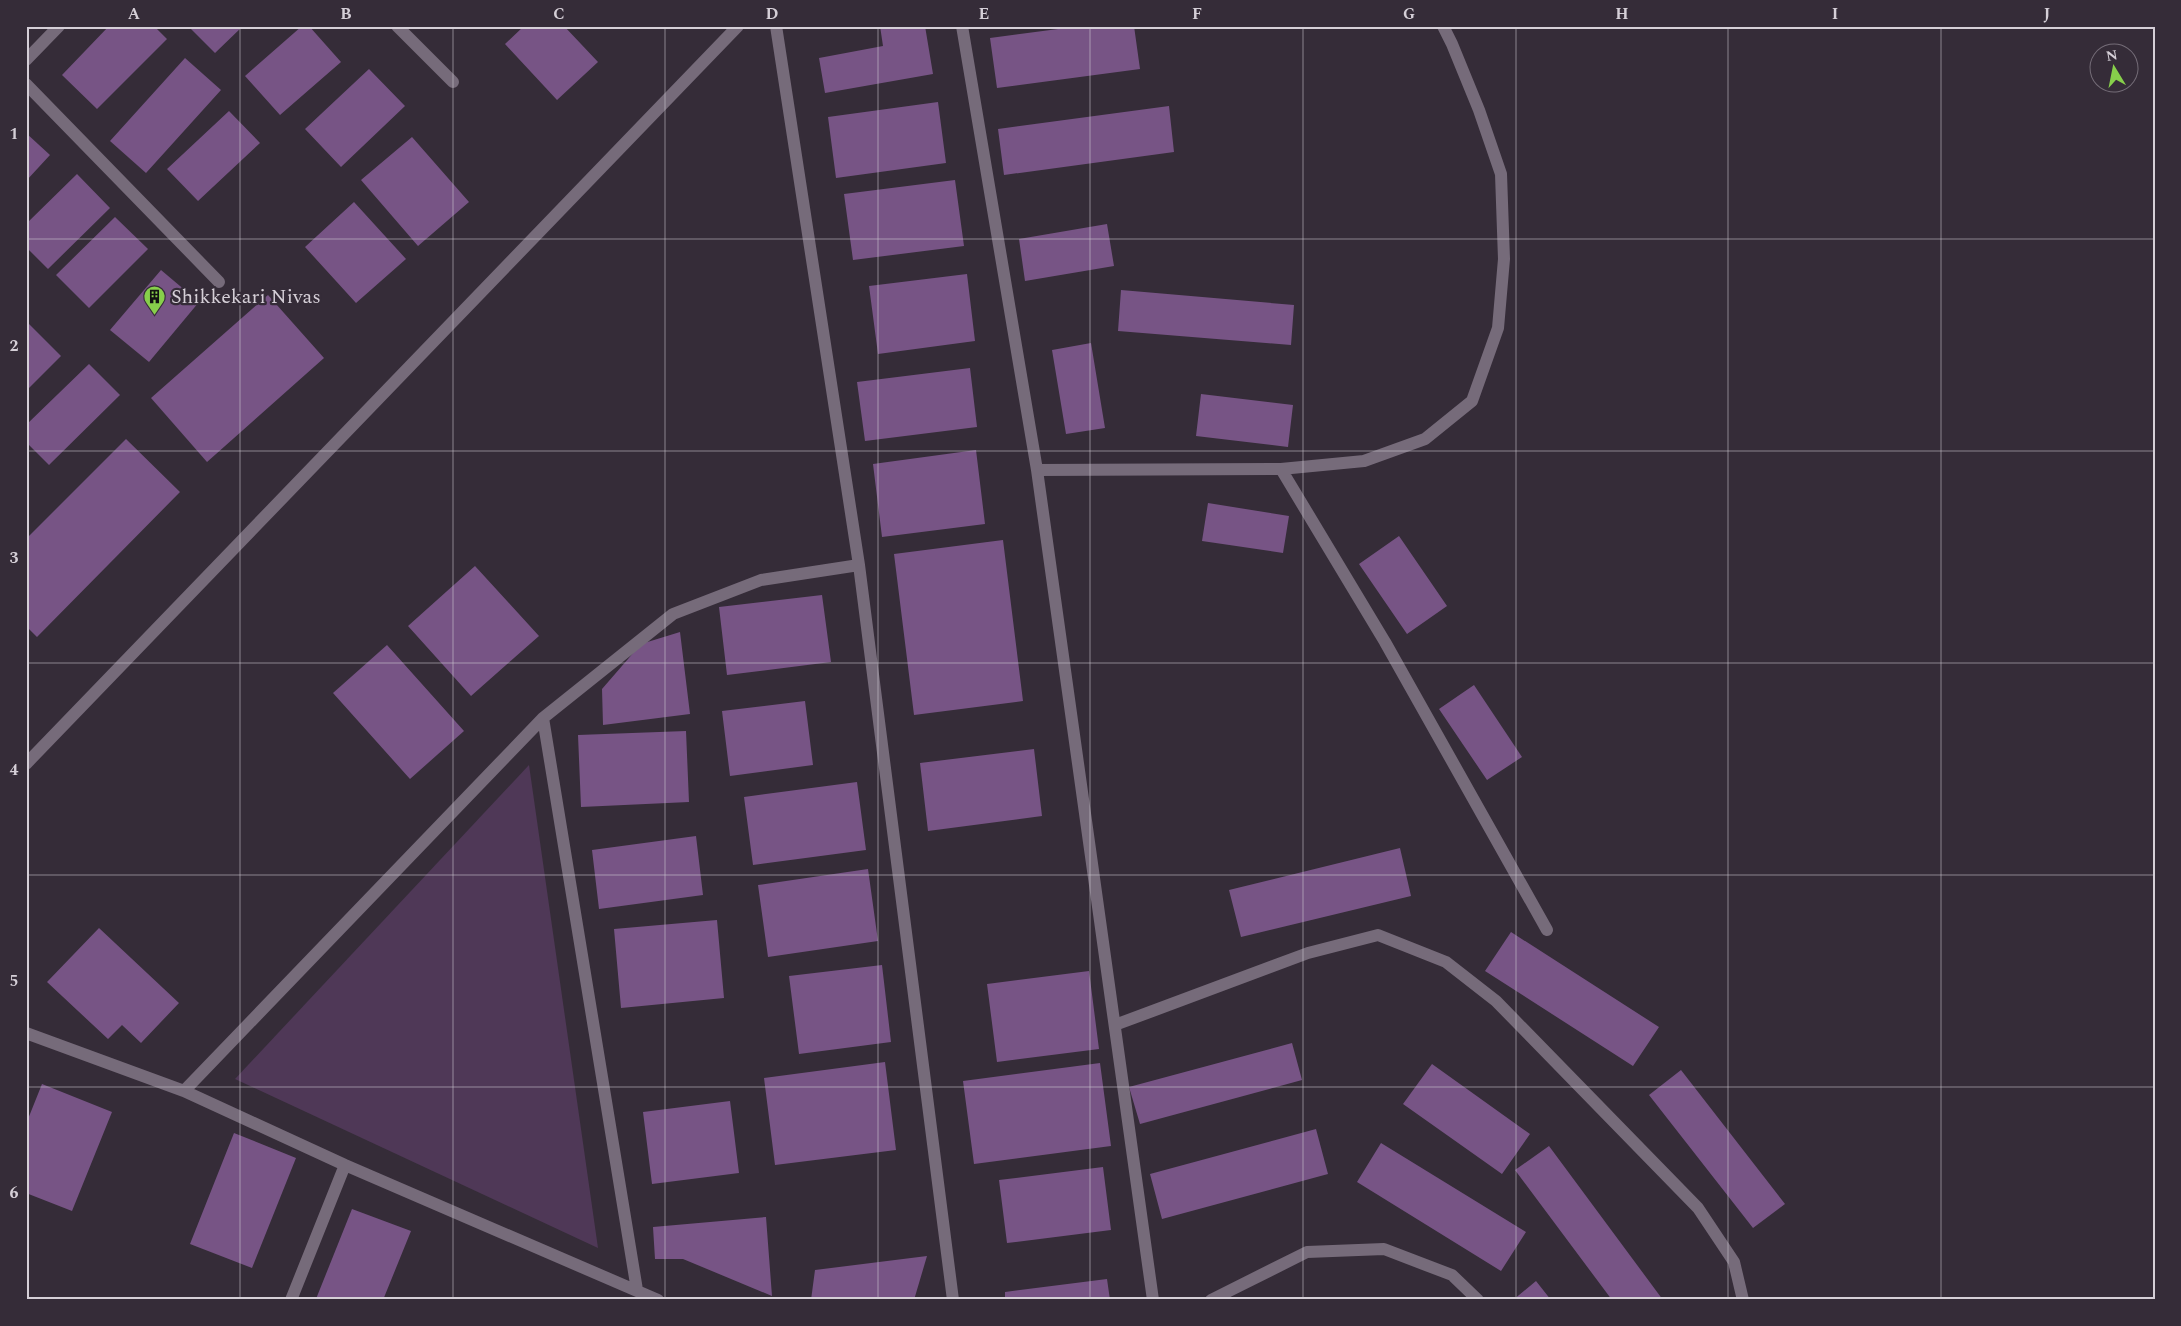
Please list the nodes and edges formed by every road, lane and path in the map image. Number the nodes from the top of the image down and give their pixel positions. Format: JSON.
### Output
{"nodes":[{"id":1,"x":59,"y":26,"type":"edge"},
{"id":2,"x":397,"y":26,"type":"edge"},
{"id":3,"x":738,"y":26,"type":"edge"},
{"id":4,"x":776,"y":26,"type":"edge"},
{"id":5,"x":962,"y":26,"type":"edge"},
{"id":6,"x":1443,"y":26,"type":"edge"},
{"id":7,"x":26,"y":60,"type":"edge"},
{"id":8,"x":453,"y":82,"type":"dead end"},
{"id":9,"x":26,"y":84,"type":"edge"},
{"id":10,"x":219,"y":282,"type":"dead end"},
{"id":11,"x":1281,"y":469,"type":"junction"},
{"id":12,"x":1036,"y":470,"type":"junction"},
{"id":13,"x":860,"y":566,"type":"junction"},
{"id":14,"x":542,"y":718,"type":"junction"},
{"id":15,"x":26,"y":764,"type":"edge"},
{"id":16,"x":1547,"y":930,"type":"dead end"},
{"id":17,"x":1115,"y":1025,"type":"junction"},
{"id":18,"x":26,"y":1033,"type":"edge"},
{"id":19,"x":184,"y":1091,"type":"junction"},
{"id":20,"x":345,"y":1165,"type":"junction"},
{"id":21,"x":637,"y":1290,"type":"junction"},
{"id":22,"x":291,"y":1300,"type":"edge"},
{"id":23,"x":658,"y":1300,"type":"edge"},
{"id":24,"x":953,"y":1300,"type":"edge"},
{"id":25,"x":1153,"y":1300,"type":"edge"},
{"id":26,"x":1211,"y":1300,"type":"edge"},
{"id":27,"x":1478,"y":1300,"type":"edge"},
{"id":28,"x":1743,"y":1300,"type":"edge"}],
"edges":[{"from":1,"to":7,"type":"street"},
{"from":2,"to":8,"type":"street"},
{"from":3,"to":15,"type":"street"},
{"from":4,"to":13,"type":"street"},
{"from":5,"to":12,"type":"street"},
{"from":6,"to":11,"type":"street"},
{"from":9,"to":10,"type":"street"},
{"from":11,"to":12,"type":"street"},
{"from":11,"to":16,"type":"street"},
{"from":12,"to":17,"type":"street"},
{"from":13,"to":14,"type":"street"},
{"from":13,"to":24,"type":"street"},
{"from":14,"to":19,"type":"street"},
{"from":14,"to":21,"type":"street"},
{"from":17,"to":25,"type":"street"},
{"from":17,"to":28,"type":"street"},
{"from":18,"to":19,"type":"street"},
{"from":19,"to":20,"type":"street"},
{"from":20,"to":21,"type":"street"},
{"from":20,"to":22,"type":"street"},
{"from":21,"to":23,"type":"street"},
{"from":26,"to":27,"type":"street"}]}
